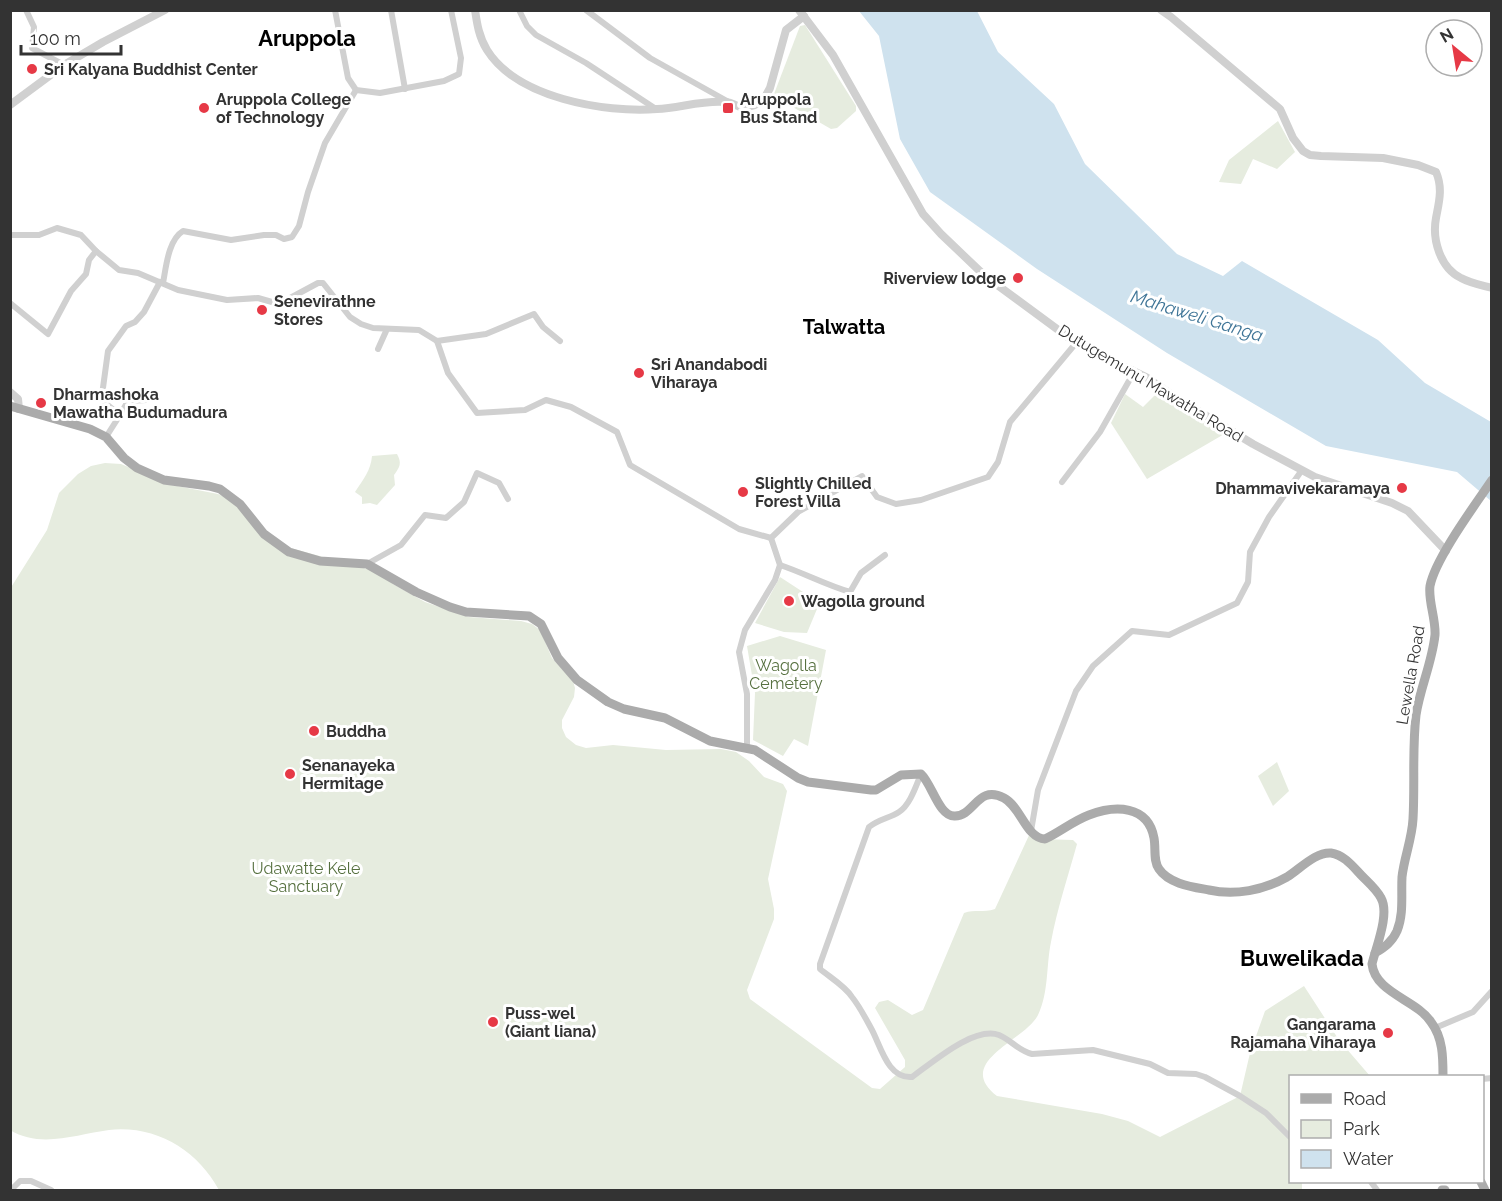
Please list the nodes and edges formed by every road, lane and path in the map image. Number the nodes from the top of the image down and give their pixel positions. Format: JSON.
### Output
{"nodes":[{"id":1,"x":26,"y":10,"type":"edge"},
{"id":2,"x":165,"y":10,"type":"edge"},
{"id":3,"x":335,"y":10,"type":"edge"},
{"id":4,"x":391,"y":10,"type":"edge"},
{"id":5,"x":451,"y":10,"type":"edge"},
{"id":6,"x":475,"y":10,"type":"edge"},
{"id":7,"x":519,"y":10,"type":"edge"},
{"id":8,"x":586,"y":10,"type":"edge"},
{"id":9,"x":1161,"y":10,"type":"edge"},
{"id":10,"x":801,"y":13,"type":"edge"},
{"id":11,"x":64,"y":65,"type":"junction"},
{"id":12,"x":405,"y":89,"type":"junction"},
{"id":13,"x":356,"y":90,"type":"junction"},
{"id":14,"x":727,"y":101,"type":"junction"},
{"id":15,"x":10,"y":105,"type":"edge"},
{"id":16,"x":657,"y":109,"type":"junction"},
{"id":17,"x":10,"y":235,"type":"edge"},
{"id":18,"x":96,"y":251,"type":"junction"},
{"id":19,"x":162,"y":282,"type":"junction"},
{"id":20,"x":1491,"y":288,"type":"edge"},
{"id":21,"x":10,"y":303,"type":"edge"},
{"id":22,"x":387,"y":329,"type":"junction"},
{"id":23,"x":437,"y":341,"type":"junction"},
{"id":24,"x":560,"y":341,"type":"dead end"},
{"id":25,"x":1076,"y":343,"type":"junction"},
{"id":26,"x":378,"y":349,"type":"dead end"},
{"id":27,"x":1134,"y":372,"type":"junction"},
{"id":28,"x":10,"y":392,"type":"edge"},
{"id":29,"x":146,"y":400,"type":"dead end"},
{"id":30,"x":15,"y":407,"type":"edge"},
{"id":31,"x":120,"y":415,"type":"junction"},
{"id":32,"x":106,"y":437,"type":"junction"},
{"id":33,"x":1302,"y":470,"type":"junction"},
{"id":34,"x":1491,"y":480,"type":"edge"},
{"id":35,"x":1062,"y":482,"type":"dead end"},
{"id":36,"x":508,"y":499,"type":"dead end"},
{"id":37,"x":771,"y":538,"type":"junction"},
{"id":38,"x":1446,"y":550,"type":"junction"},
{"id":39,"x":885,"y":555,"type":"dead end"},
{"id":40,"x":367,"y":564,"type":"junction"},
{"id":41,"x":780,"y":565,"type":"junction"},
{"id":42,"x":747,"y":749,"type":"junction"},
{"id":43,"x":921,"y":774,"type":"junction"},
{"id":44,"x":1030,"y":831,"type":"junction"},
{"id":45,"x":1375,"y":953,"type":"junction"},
{"id":46,"x":1491,"y":991,"type":"edge"},
{"id":47,"x":1435,"y":1028,"type":"junction"},
{"id":48,"x":1443,"y":1075,"type":"edge"},
{"id":49,"x":1289,"y":1136,"type":"edge"},
{"id":50,"x":11,"y":1191,"type":"edge"},
{"id":51,"x":51,"y":1191,"type":"edge"}],
"edges":[{"from":1,"to":11,"type":"street"},
{"from":2,"to":11,"type":"street"},
{"from":3,"to":13,"type":"street"},
{"from":4,"to":12,"type":"street"},
{"from":5,"to":12,"type":"street"},
{"from":6,"to":16,"type":"street"},
{"from":7,"to":16,"type":"street"},
{"from":8,"to":14,"type":"street"},
{"from":9,"to":20,"type":"street"},
{"from":10,"to":14,"type":"street"},
{"from":10,"to":25,"type":"street","name":"Dutugemunu Mawatha Road"},
{"from":11,"to":15,"type":"street"},
{"from":12,"to":13,"type":"street"},
{"from":13,"to":19,"type":"street"},
{"from":14,"to":16,"type":"street"},
{"from":17,"to":18,"type":"street"},
{"from":18,"to":19,"type":"street"},
{"from":18,"to":21,"type":"street"},
{"from":19,"to":22,"type":"street"},
{"from":19,"to":31,"type":"street"},
{"from":22,"to":23,"type":"street"},
{"from":22,"to":26,"type":"street"},
{"from":23,"to":24,"type":"street"},
{"from":23,"to":37,"type":"street"},
{"from":25,"to":27,"type":"street","name":"Dutugemunu Mawatha Road"},
{"from":25,"to":37,"type":"street"},
{"from":27,"to":33,"type":"street","name":"Dutugemunu Mawatha Road"},
{"from":27,"to":35,"type":"street"},
{"from":28,"to":30,"type":"street"},
{"from":29,"to":31,"type":"street"},
{"from":30,"to":32,"type":"main road"},
{"from":31,"to":32,"type":"street"},
{"from":32,"to":40,"type":"main road"},
{"from":33,"to":38,"type":"street","name":"Dutugemunu Mawatha Road"},
{"from":33,"to":44,"type":"street"},
{"from":34,"to":38,"type":"main road","name":"Lewella Road"},
{"from":36,"to":40,"type":"street"},
{"from":37,"to":41,"type":"street"},
{"from":38,"to":45,"type":"main road","name":"Lewella Road"},
{"from":39,"to":41,"type":"street"},
{"from":40,"to":42,"type":"main road"},
{"from":41,"to":42,"type":"street"},
{"from":42,"to":43,"type":"main road"},
{"from":43,"to":44,"type":"main road"},
{"from":43,"to":49,"type":"street"},
{"from":44,"to":45,"type":"main road"},
{"from":45,"to":47,"type":"main road"},
{"from":46,"to":47,"type":"street"},
{"from":47,"to":48,"type":"main road"},
{"from":50,"to":51,"type":"street"}]}
